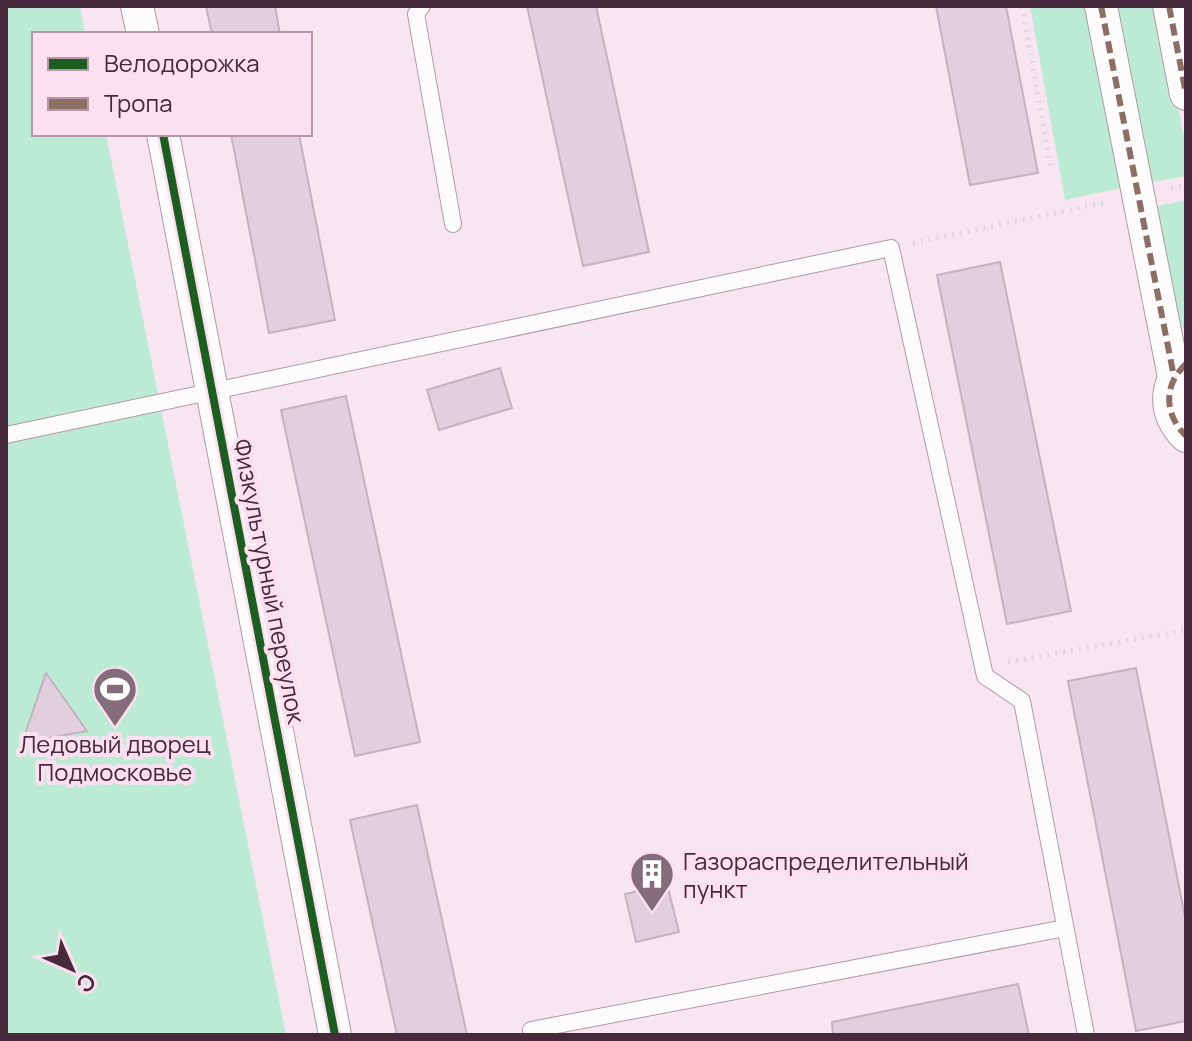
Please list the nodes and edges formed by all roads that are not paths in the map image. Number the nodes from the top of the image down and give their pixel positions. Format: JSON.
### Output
{"nodes":[{"id":1,"x":137,"y":6,"type":"edge"},
{"id":2,"x":422,"y":6,"type":"edge"},
{"id":3,"x":1101,"y":6,"type":"edge"},
{"id":4,"x":1169,"y":6,"type":"edge"},
{"id":5,"x":143,"y":32,"type":"edge"},
{"id":6,"x":1186,"y":94,"type":"edge"},
{"id":7,"x":163,"y":136,"type":"edge"},
{"id":8,"x":453,"y":224,"type":"dead end"},
{"id":9,"x":1180,"y":370,"type":"edge"},
{"id":10,"x":214,"y":391,"type":"junction"},
{"id":11,"x":6,"y":435,"type":"edge"},
{"id":12,"x":1185,"y":438,"type":"edge"},
{"id":13,"x":1065,"y":928,"type":"junction"},
{"id":14,"x":531,"y":1030,"type":"dead end"},
{"id":15,"x":335,"y":1035,"type":"edge"},
{"id":16,"x":1086,"y":1035,"type":"edge"}],
"edges":[{"from":1,"to":5,"type":"street"},
{"from":2,"to":8,"type":"lane"},
{"from":3,"to":9,"type":"street"},
{"from":4,"to":6,"type":"street"},
{"from":7,"to":10,"type":"street","name":"Физкультурный переулок"},
{"from":9,"to":12,"type":"street"},
{"from":10,"to":11,"type":"lane"},
{"from":10,"to":13,"type":"lane"},
{"from":10,"to":15,"type":"street","name":"Физкультурный переулок"},
{"from":13,"to":14,"type":"lane"},
{"from":13,"to":16,"type":"lane"}]}
